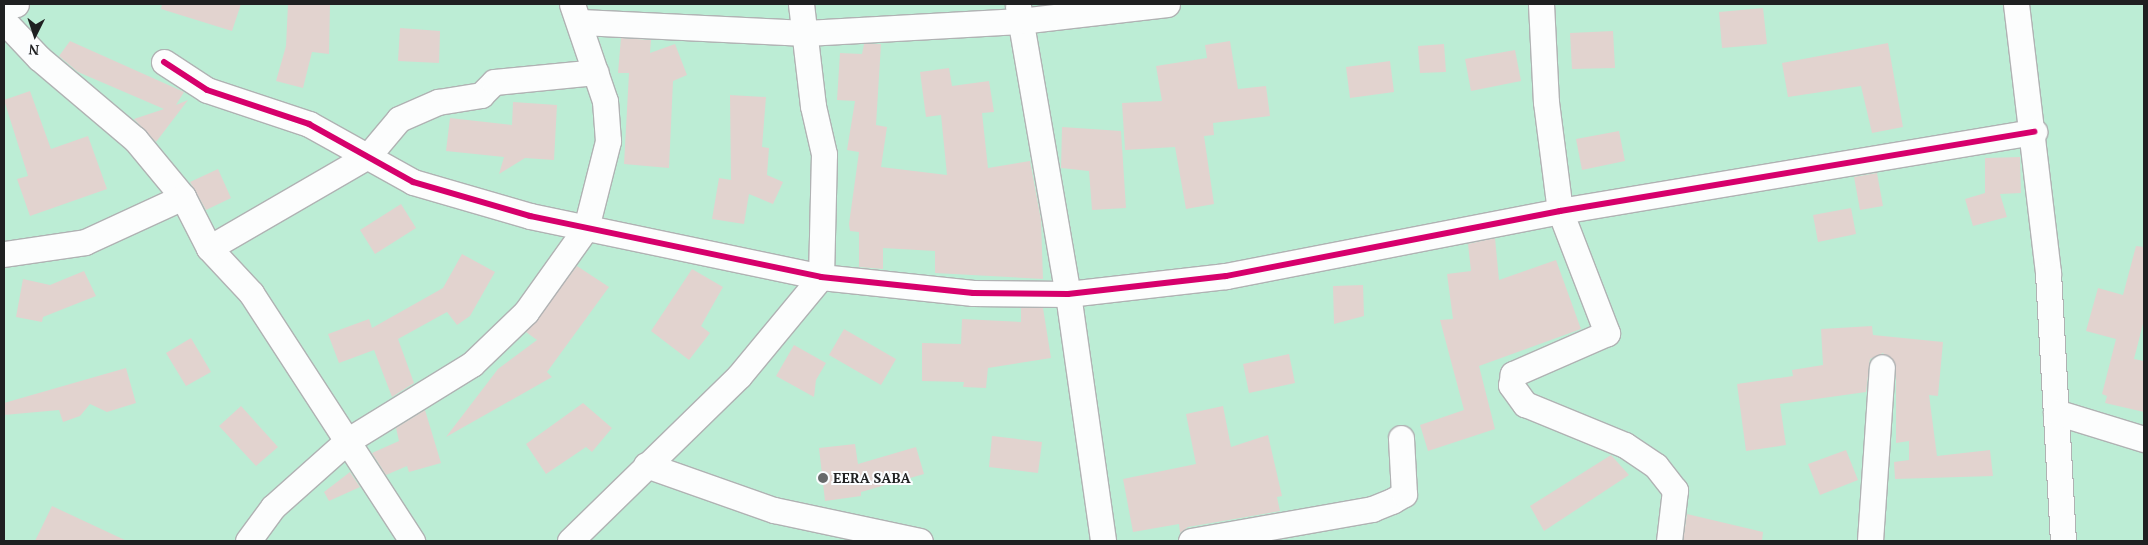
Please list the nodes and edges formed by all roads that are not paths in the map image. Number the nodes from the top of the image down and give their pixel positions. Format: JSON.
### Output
{"nodes":[{"id":1,"x":16,"y":4,"type":"edge"},
{"id":2,"x":801,"y":4,"type":"edge"},
{"id":3,"x":1167,"y":4,"type":"edge"},
{"id":4,"x":1541,"y":4,"type":"edge"},
{"id":5,"x":2016,"y":4,"type":"edge"},
{"id":6,"x":4,"y":6,"type":"edge"},
{"id":7,"x":1019,"y":12,"type":"edge"},
{"id":8,"x":577,"y":13,"type":"edge"},
{"id":9,"x":4,"y":21,"type":"edge"},
{"id":10,"x":806,"y":33,"type":"junction"},
{"id":11,"x":164,"y":62,"type":"dead end"},
{"id":12,"x":596,"y":72,"type":"junction"},
{"id":13,"x":2034,"y":132,"type":"junction"},
{"id":14,"x":368,"y":156,"type":"junction"},
{"id":15,"x":184,"y":197,"type":"junction"},
{"id":16,"x":1560,"y":211,"type":"junction"},
{"id":17,"x":586,"y":228,"type":"junction"},
{"id":18,"x":208,"y":248,"type":"junction"},
{"id":19,"x":4,"y":254,"type":"edge"},
{"id":20,"x":821,"y":277,"type":"junction"},
{"id":21,"x":1068,"y":294,"type":"junction"},
{"id":22,"x":1882,"y":367,"type":"dead end"},
{"id":23,"x":2056,"y":412,"type":"junction"},
{"id":24,"x":1401,"y":438,"type":"dead end"},
{"id":25,"x":2144,"y":439,"type":"edge"},
{"id":26,"x":347,"y":441,"type":"junction"},
{"id":27,"x":646,"y":465,"type":"junction"},
{"id":28,"x":248,"y":541,"type":"edge"},
{"id":29,"x":412,"y":541,"type":"edge"},
{"id":30,"x":570,"y":541,"type":"edge"},
{"id":31,"x":920,"y":541,"type":"edge"},
{"id":32,"x":1103,"y":541,"type":"edge"},
{"id":33,"x":1191,"y":541,"type":"edge"},
{"id":34,"x":1669,"y":541,"type":"edge"},
{"id":35,"x":1870,"y":541,"type":"edge"},
{"id":36,"x":2063,"y":541,"type":"edge"}],
"edges":[{"from":1,"to":6,"type":"street"},
{"from":2,"to":10,"type":"street"},
{"from":3,"to":7,"type":"street"},
{"from":4,"to":16,"type":"street"},
{"from":5,"to":13,"type":"street"},
{"from":7,"to":10,"type":"street"},
{"from":7,"to":21,"type":"street"},
{"from":8,"to":10,"type":"street"},
{"from":8,"to":12,"type":"street"},
{"from":9,"to":15,"type":"street"},
{"from":10,"to":20,"type":"street"},
{"from":11,"to":14,"type":"street"},
{"from":12,"to":14,"type":"street"},
{"from":12,"to":17,"type":"street"},
{"from":13,"to":16,"type":"street"},
{"from":13,"to":23,"type":"street"},
{"from":14,"to":17,"type":"street"},
{"from":14,"to":18,"type":"street"},
{"from":15,"to":18,"type":"street"},
{"from":15,"to":19,"type":"street"},
{"from":16,"to":21,"type":"street"},
{"from":16,"to":34,"type":"street"},
{"from":17,"to":20,"type":"street"},
{"from":17,"to":26,"type":"street"},
{"from":18,"to":26,"type":"street"},
{"from":20,"to":21,"type":"street"},
{"from":20,"to":27,"type":"street"},
{"from":21,"to":32,"type":"street"},
{"from":22,"to":35,"type":"street"},
{"from":23,"to":25,"type":"street"},
{"from":23,"to":36,"type":"street"},
{"from":24,"to":33,"type":"street"},
{"from":26,"to":28,"type":"street"},
{"from":26,"to":29,"type":"street"},
{"from":27,"to":30,"type":"street"},
{"from":27,"to":31,"type":"street"}]}
